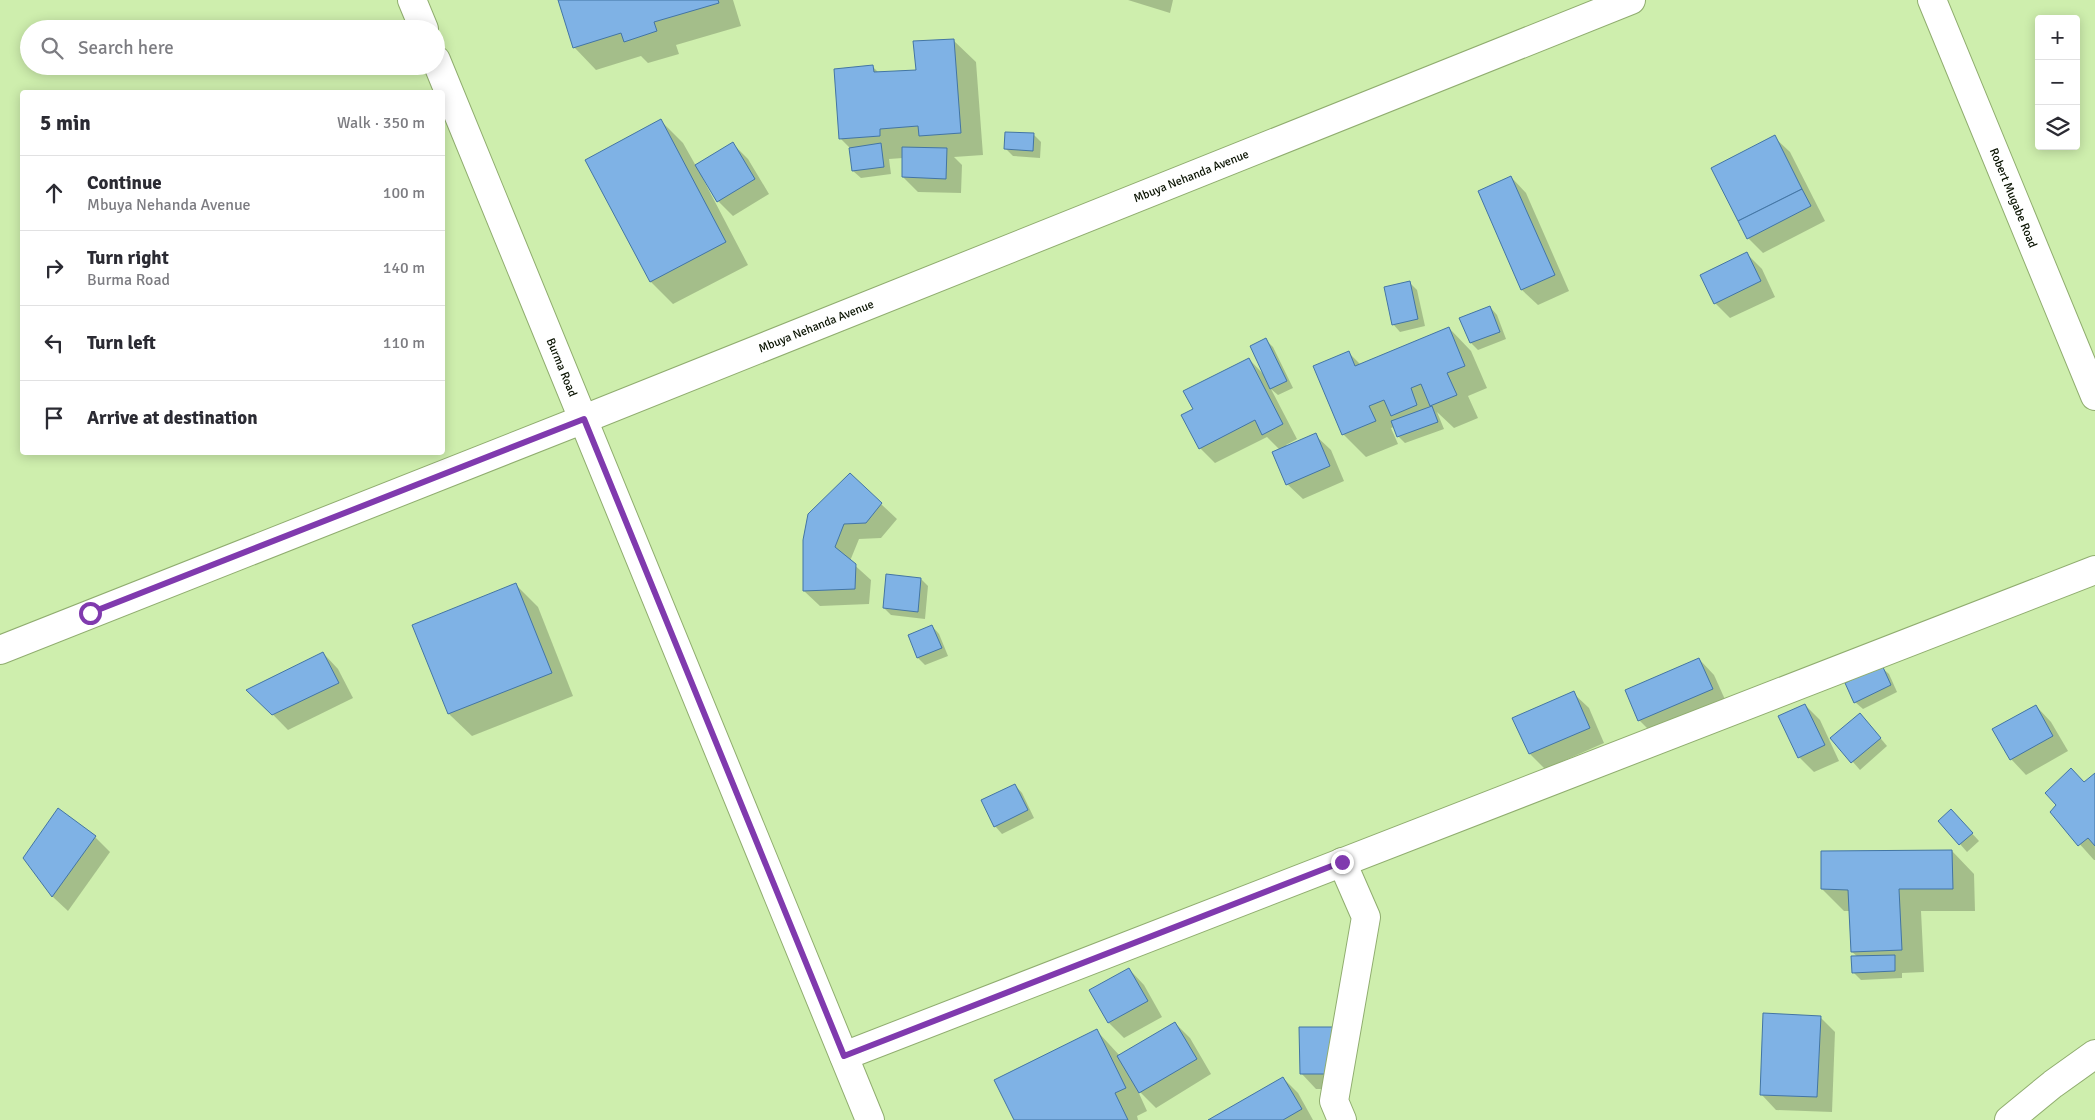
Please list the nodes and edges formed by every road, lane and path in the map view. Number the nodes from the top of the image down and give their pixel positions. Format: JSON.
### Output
{"nodes":[{"id":1,"x":412,"y":0,"type":"edge"},
{"id":2,"x":1631,"y":0,"type":"edge"},
{"id":3,"x":1932,"y":0,"type":"edge"},
{"id":4,"x":420,"y":20,"type":"edge"},
{"id":5,"x":442,"y":75,"type":"edge"},
{"id":6,"x":2095,"y":396,"type":"edge"},
{"id":7,"x":584,"y":419,"type":"junction"},
{"id":8,"x":2095,"y":570,"type":"edge"},
{"id":9,"x":0,"y":650,"type":"edge"},
{"id":10,"x":1342,"y":862,"type":"junction"},
{"id":11,"x":2095,"y":1054,"type":"edge"},
{"id":12,"x":844,"y":1056,"type":"junction"},
{"id":13,"x":870,"y":1120,"type":"edge"},
{"id":14,"x":1342,"y":1120,"type":"edge"},
{"id":15,"x":2009,"y":1120,"type":"edge"}],
"edges":[{"from":1,"to":4,"type":"street"},
{"from":2,"to":7,"type":"street","name":"Mbuya Nehanda Avenue"},
{"from":3,"to":6,"type":"street","name":"Robert Mugabe Road"},
{"from":5,"to":7,"type":"street","name":"Burma Road"},
{"from":7,"to":9,"type":"street","name":"Mbuya Nehanda Avenue"},
{"from":7,"to":12,"type":"street","name":"Burma Road"},
{"from":8,"to":10,"type":"street"},
{"from":10,"to":12,"type":"street"},
{"from":10,"to":14,"type":"street"},
{"from":11,"to":15,"type":"street"},
{"from":12,"to":13,"type":"street","name":"Burma Road"}]}
